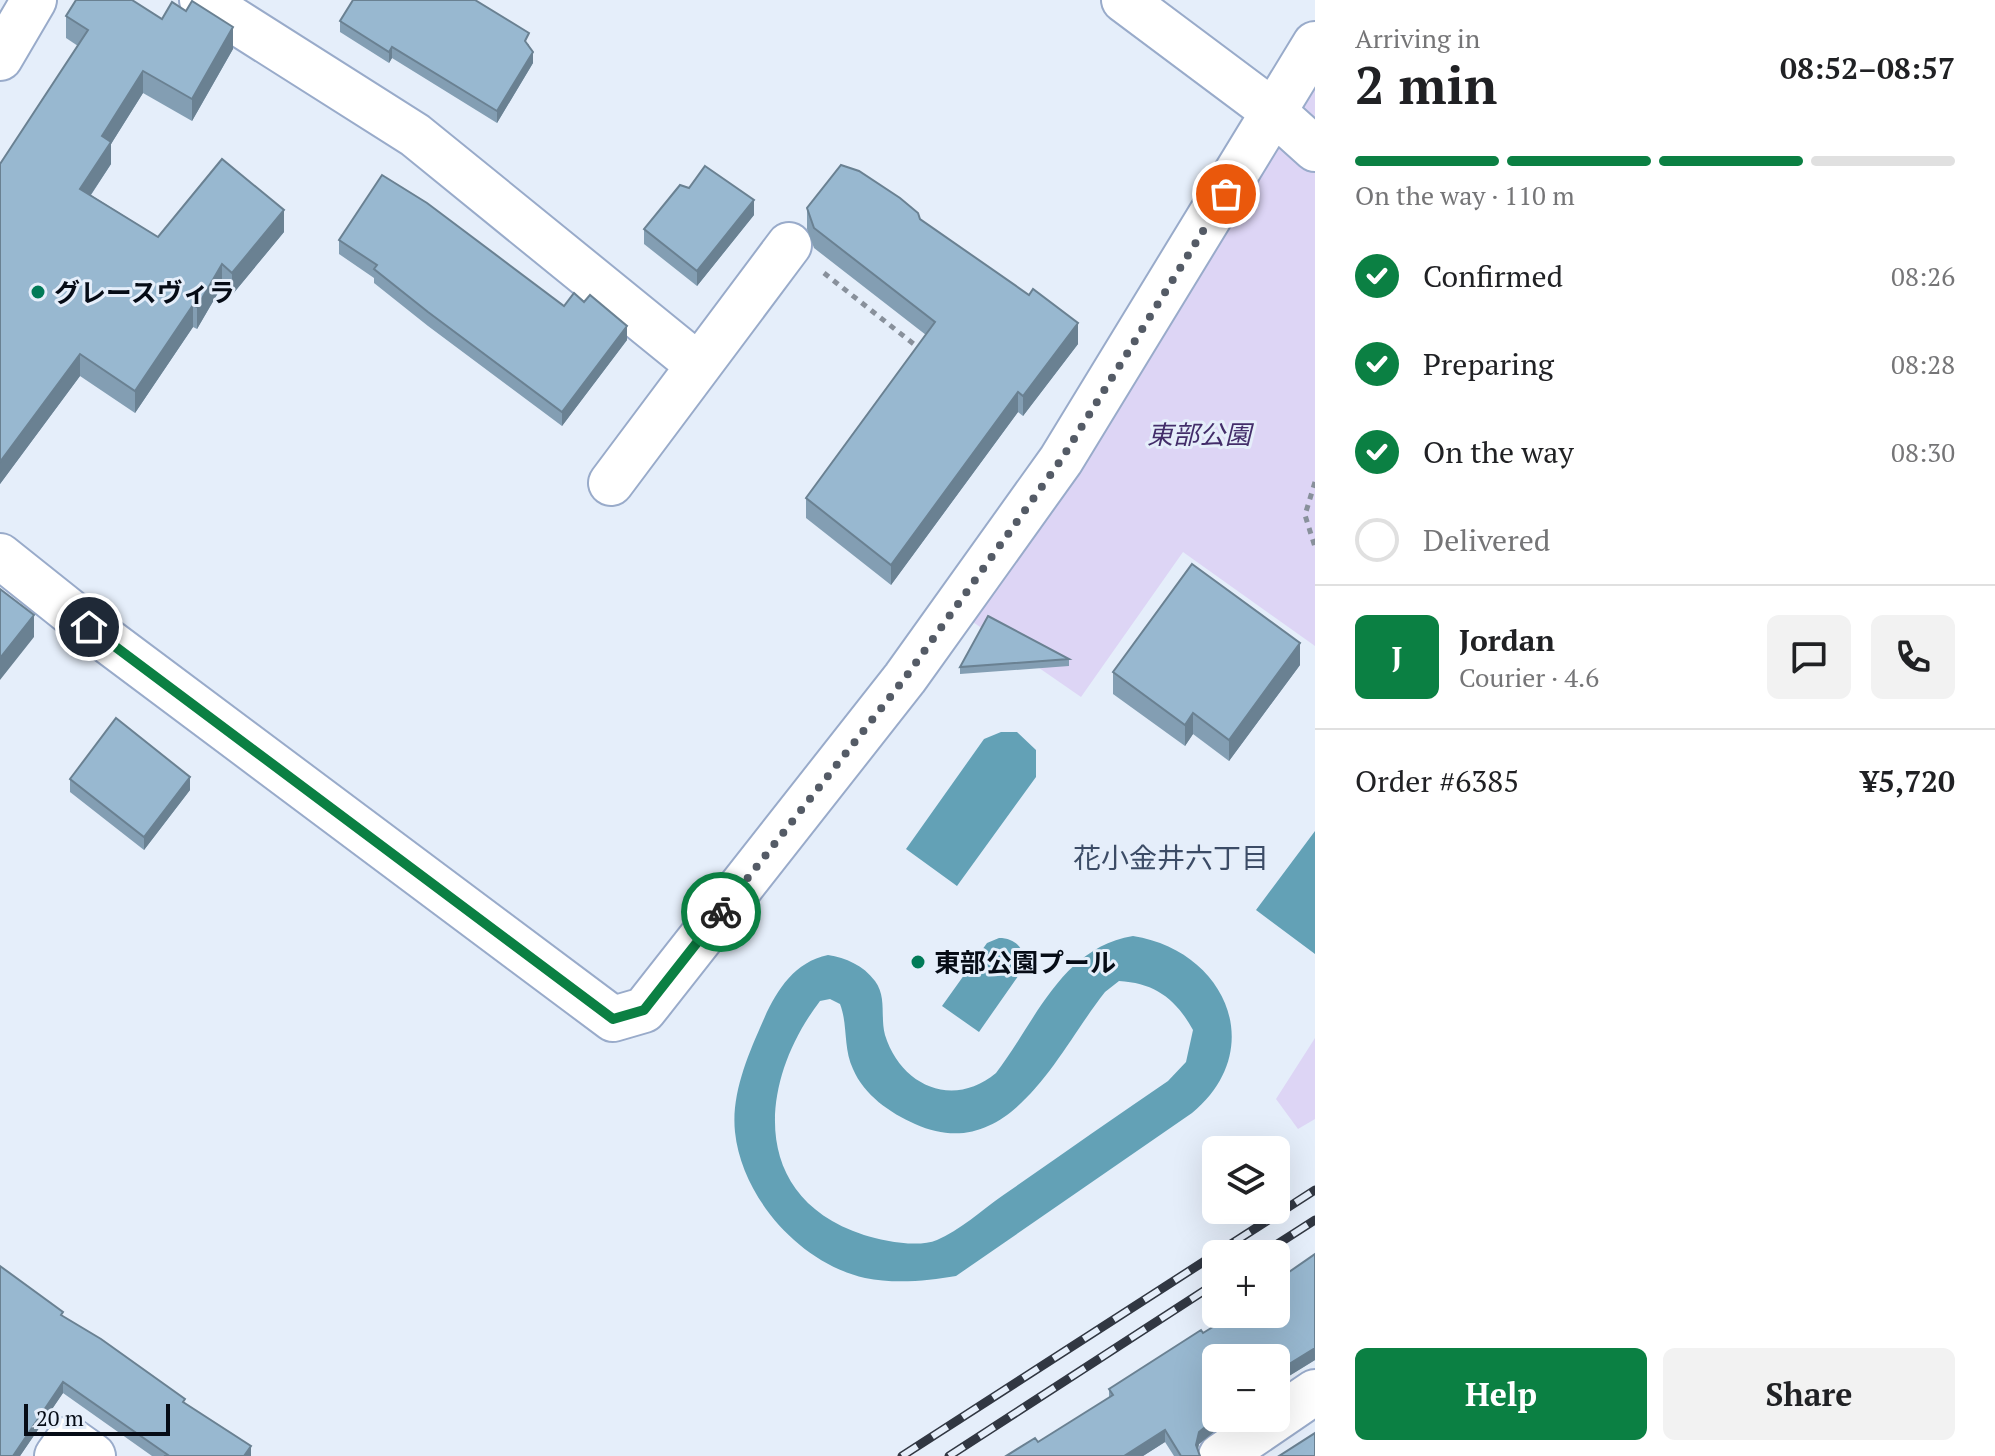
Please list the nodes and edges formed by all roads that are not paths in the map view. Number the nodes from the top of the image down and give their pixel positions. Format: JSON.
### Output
{"nodes":[{"id":1,"x":34,"y":0,"type":"edge"},
{"id":2,"x":202,"y":0,"type":"edge"},
{"id":3,"x":1124,"y":0,"type":"edge"},
{"id":4,"x":1315,"y":44,"type":"edge"},
{"id":5,"x":0,"y":58,"type":"edge"},
{"id":6,"x":1275,"y":113,"type":"junction"},
{"id":7,"x":1315,"y":149,"type":"edge"},
{"id":8,"x":789,"y":245,"type":"road end"},
{"id":9,"x":698,"y":365,"type":"junction"},
{"id":10,"x":611,"y":483,"type":"dead end"},
{"id":11,"x":0,"y":556,"type":"edge"},
{"id":12,"x":1315,"y":1392,"type":"edge"},
{"id":13,"x":57,"y":1456,"type":"edge"},
{"id":14,"x":93,"y":1456,"type":"edge"},
{"id":15,"x":1221,"y":1456,"type":"edge"}],
"edges":[{"from":1,"to":5,"type":"street"},
{"from":2,"to":9,"type":"street"},
{"from":3,"to":6,"type":"street"},
{"from":4,"to":6,"type":"street"},
{"from":6,"to":7,"type":"street"},
{"from":6,"to":11,"type":"street"},
{"from":8,"to":9,"type":"street"},
{"from":9,"to":10,"type":"street"},
{"from":12,"to":15,"type":"street"},
{"from":13,"to":14,"type":"street"}]}
